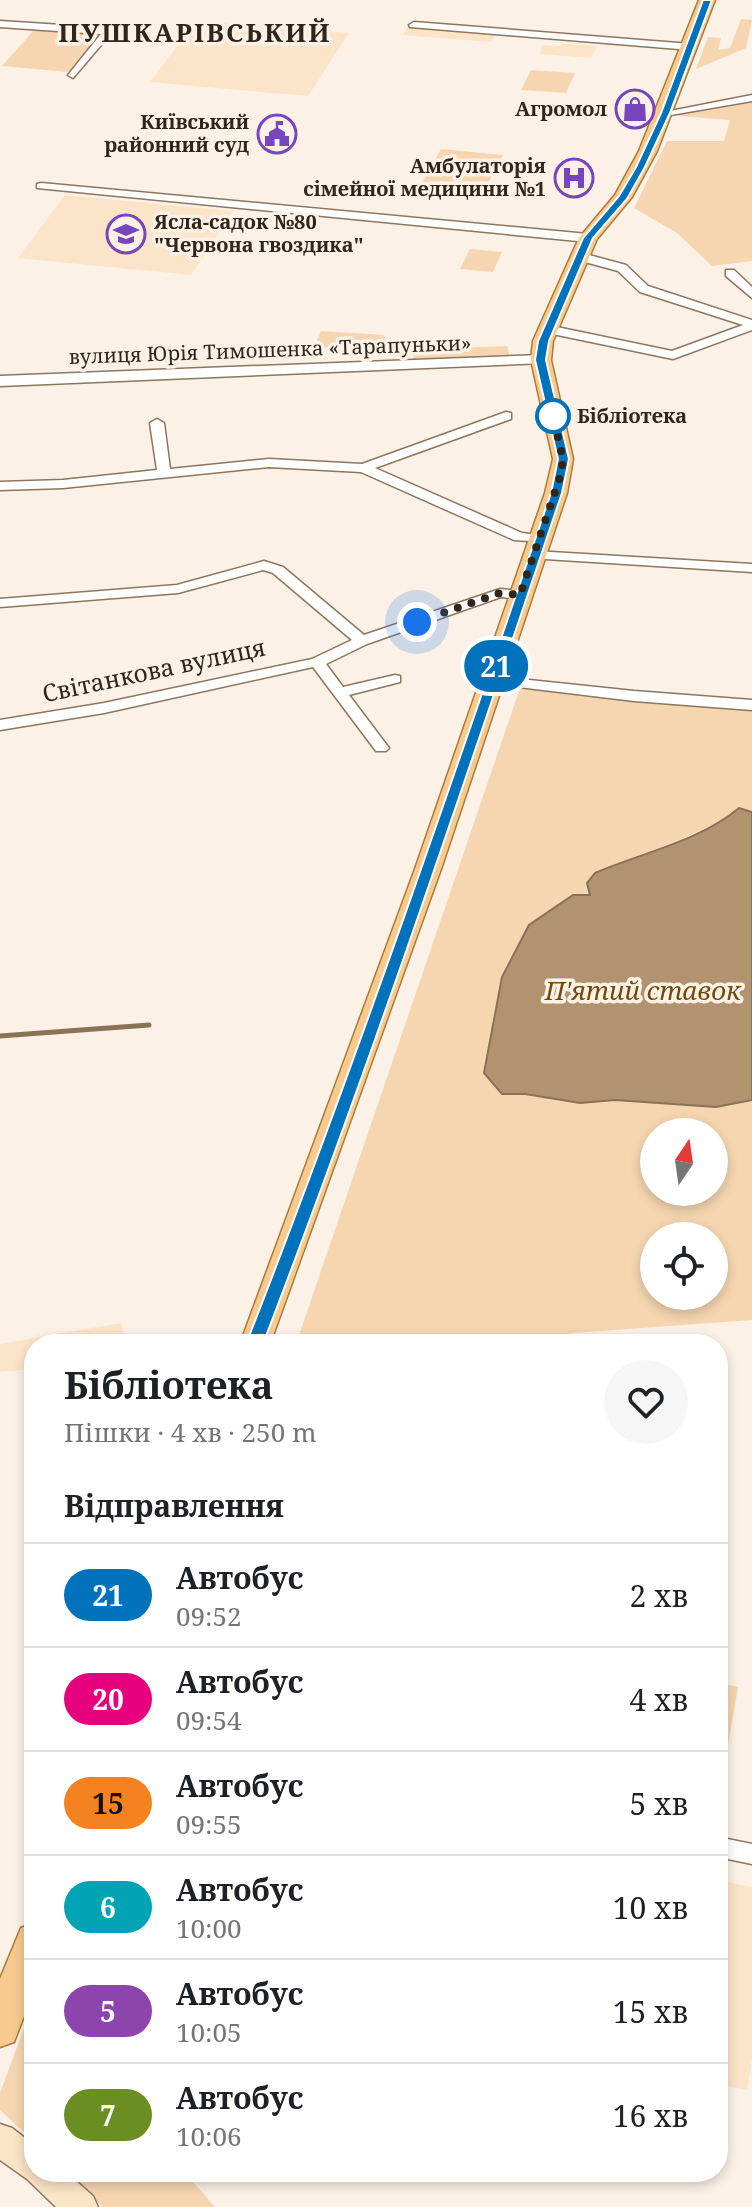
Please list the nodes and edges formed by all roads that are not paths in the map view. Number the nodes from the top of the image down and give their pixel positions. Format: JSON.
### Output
{"nodes":[{"id":1,"x":707,"y":0,"type":"edge"},
{"id":2,"x":0,"y":24,"type":"edge"},
{"id":3,"x":414,"y":25,"type":"dead end"},
{"id":4,"x":691,"y":47,"type":"junction"},
{"id":5,"x":73,"y":75,"type":"dead end"},
{"id":6,"x":752,"y":98,"type":"edge"},
{"id":7,"x":665,"y":113,"type":"junction"},
{"id":8,"x":41,"y":186,"type":"dead end"},
{"id":9,"x":588,"y":238,"type":"junction"},
{"id":10,"x":578,"y":256,"type":"junction"},
{"id":11,"x":730,"y":273,"type":"dead end"},
{"id":12,"x":752,"y":294,"type":"edge"},
{"id":13,"x":752,"y":325,"type":"edge"},
{"id":14,"x":547,"y":329,"type":"junction"},
{"id":15,"x":541,"y":360,"type":"junction"},
{"id":16,"x":0,"y":381,"type":"edge"},
{"id":17,"x":506,"y":416,"type":"dead end"},
{"id":18,"x":157,"y":423,"type":"dead end"},
{"id":19,"x":363,"y":468,"type":"junction"},
{"id":20,"x":164,"y":474,"type":"junction"},
{"id":21,"x":0,"y":486,"type":"edge"},
{"id":22,"x":537,"y":547,"type":"junction"},
{"id":23,"x":752,"y":568,"type":"edge"},
{"id":24,"x":520,"y":595,"type":"junction"},
{"id":25,"x":0,"y":603,"type":"edge"},
{"id":26,"x":362,"y":641,"type":"junction"},
{"id":27,"x":317,"y":662,"type":"junction"},
{"id":28,"x":395,"y":679,"type":"dead end"},
{"id":29,"x":491,"y":680,"type":"junction"},
{"id":30,"x":342,"y":692,"type":"junction"},
{"id":31,"x":752,"y":705,"type":"edge"},
{"id":32,"x":0,"y":725,"type":"edge"},
{"id":33,"x":381,"y":748,"type":"dead end"},
{"id":34,"x":259,"y":1334,"type":"edge"},
{"id":35,"x":728,"y":1849,"type":"edge"},
{"id":36,"x":752,"y":1854,"type":"edge"},
{"id":37,"x":24,"y":1966,"type":"edge"},
{"id":38,"x":0,"y":2030,"type":"edge"},
{"id":39,"x":0,"y":2139,"type":"edge"},
{"id":40,"x":24,"y":2158,"type":"edge"},
{"id":41,"x":52,"y":2182,"type":"edge"},
{"id":42,"x":81,"y":2207,"type":"edge"}],
"edges":[{"from":1,"to":4,"type":"main road"},
{"from":2,"to":5,"type":"street"},
{"from":3,"to":4,"type":"street"},
{"from":4,"to":7,"type":"main road"},
{"from":6,"to":7,"type":"street"},
{"from":7,"to":9,"type":"main road"},
{"from":8,"to":9,"type":"street"},
{"from":9,"to":10,"type":"main road"},
{"from":10,"to":13,"type":"street"},
{"from":10,"to":14,"type":"main road"},
{"from":11,"to":12,"type":"street"},
{"from":13,"to":14,"type":"street"},
{"from":14,"to":15,"type":"main road"},
{"from":15,"to":16,"type":"street","name":"вулиця Юрія Тимошенка «Тарапуньки»"},
{"from":15,"to":22,"type":"main road"},
{"from":17,"to":19,"type":"street"},
{"from":18,"to":20,"type":"street"},
{"from":19,"to":20,"type":"street"},
{"from":19,"to":22,"type":"street"},
{"from":20,"to":21,"type":"street"},
{"from":22,"to":23,"type":"street"},
{"from":22,"to":24,"type":"main road"},
{"from":24,"to":26,"type":"street","name":"Світанкова вулиця"},
{"from":24,"to":29,"type":"main road"},
{"from":25,"to":26,"type":"street"},
{"from":26,"to":27,"type":"street","name":"Світанкова вулиця"},
{"from":27,"to":30,"type":"street"},
{"from":27,"to":32,"type":"street","name":"Світанкова вулиця"},
{"from":28,"to":30,"type":"street"},
{"from":29,"to":31,"type":"street"},
{"from":29,"to":34,"type":"main road"},
{"from":30,"to":33,"type":"street"},
{"from":35,"to":36,"type":"street"},
{"from":37,"to":38,"type":"main road"},
{"from":39,"to":40,"type":"main road"},
{"from":41,"to":42,"type":"main road"}]}
